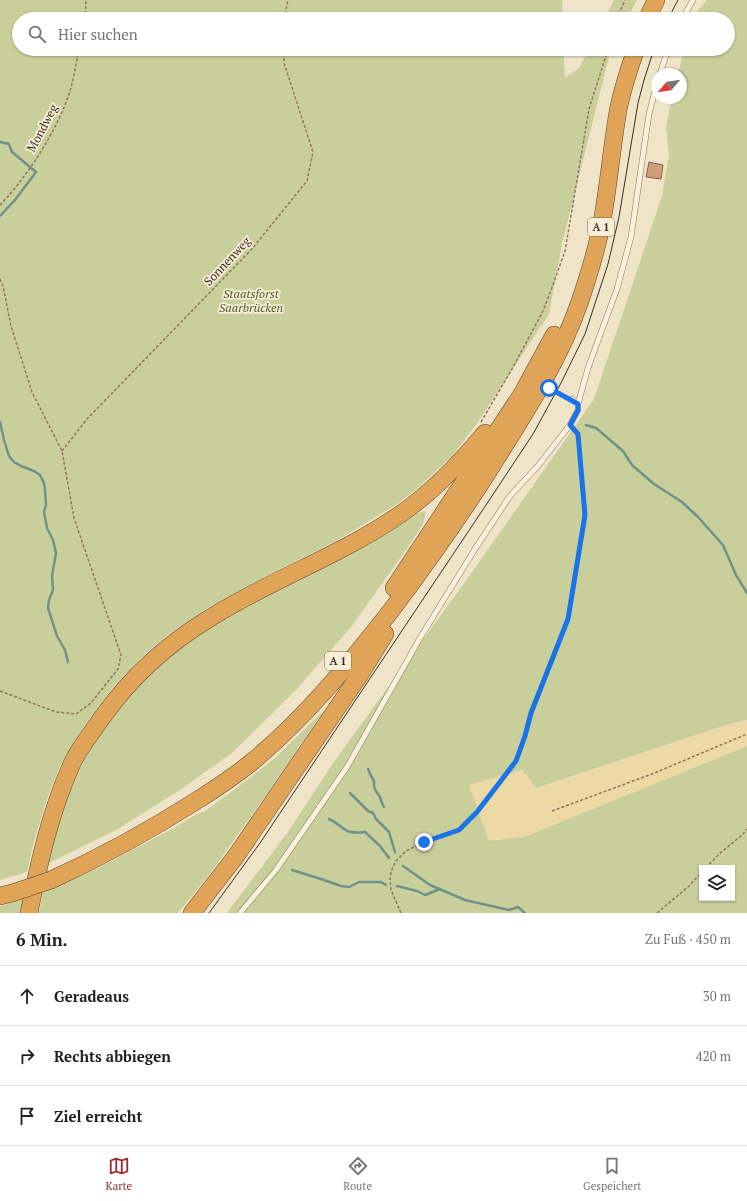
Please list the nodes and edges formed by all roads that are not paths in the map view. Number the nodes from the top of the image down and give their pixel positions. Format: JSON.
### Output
{"nodes":[{"id":1,"x":645,"y":0,"type":"edge"},
{"id":2,"x":656,"y":0,"type":"edge"},
{"id":3,"x":693,"y":0,"type":"edge"},
{"id":4,"x":639,"y":12,"type":"edge"},
{"id":5,"x":650,"y":12,"type":"edge"},
{"id":6,"x":686,"y":12,"type":"edge"},
{"id":7,"x":623,"y":56,"type":"edge"},
{"id":8,"x":633,"y":56,"type":"edge"},
{"id":9,"x":666,"y":56,"type":"edge"},
{"id":10,"x":662,"y":68,"type":"edge"},
{"id":11,"x":652,"y":104,"type":"edge"},
{"id":12,"x":538,"y":363,"type":"junction"},
{"id":13,"x":572,"y":399,"type":"road end"},
{"id":14,"x":578,"y":404,"type":"junction"},
{"id":15,"x":439,"y":547,"type":"junction"},
{"id":16,"x":51,"y":875,"type":"junction"},
{"id":17,"x":6,"y":889,"type":"edge"},
{"id":18,"x":30,"y":913,"type":"edge"},
{"id":19,"x":192,"y":913,"type":"edge"},
{"id":20,"x":240,"y":913,"type":"edge"}],
"edges":[{"from":1,"to":4,"type":"highway"},
{"from":2,"to":5,"type":"highway"},
{"from":3,"to":6,"type":"lane"},
{"from":7,"to":12,"type":"highway","number":"A 1"},
{"from":8,"to":15,"type":"highway","number":"A 1"},
{"from":9,"to":10,"type":"lane"},
{"from":11,"to":14,"type":"lane"},
{"from":12,"to":16,"type":"highway","number":"A 1"},
{"from":12,"to":18,"type":"highway"},
{"from":13,"to":14,"type":"lane"},
{"from":14,"to":20,"type":"lane"},
{"from":15,"to":16,"type":"highway","number":"A 1"},
{"from":15,"to":19,"type":"highway"},
{"from":16,"to":17,"type":"highway","number":"A 1","bridge":true}]}
